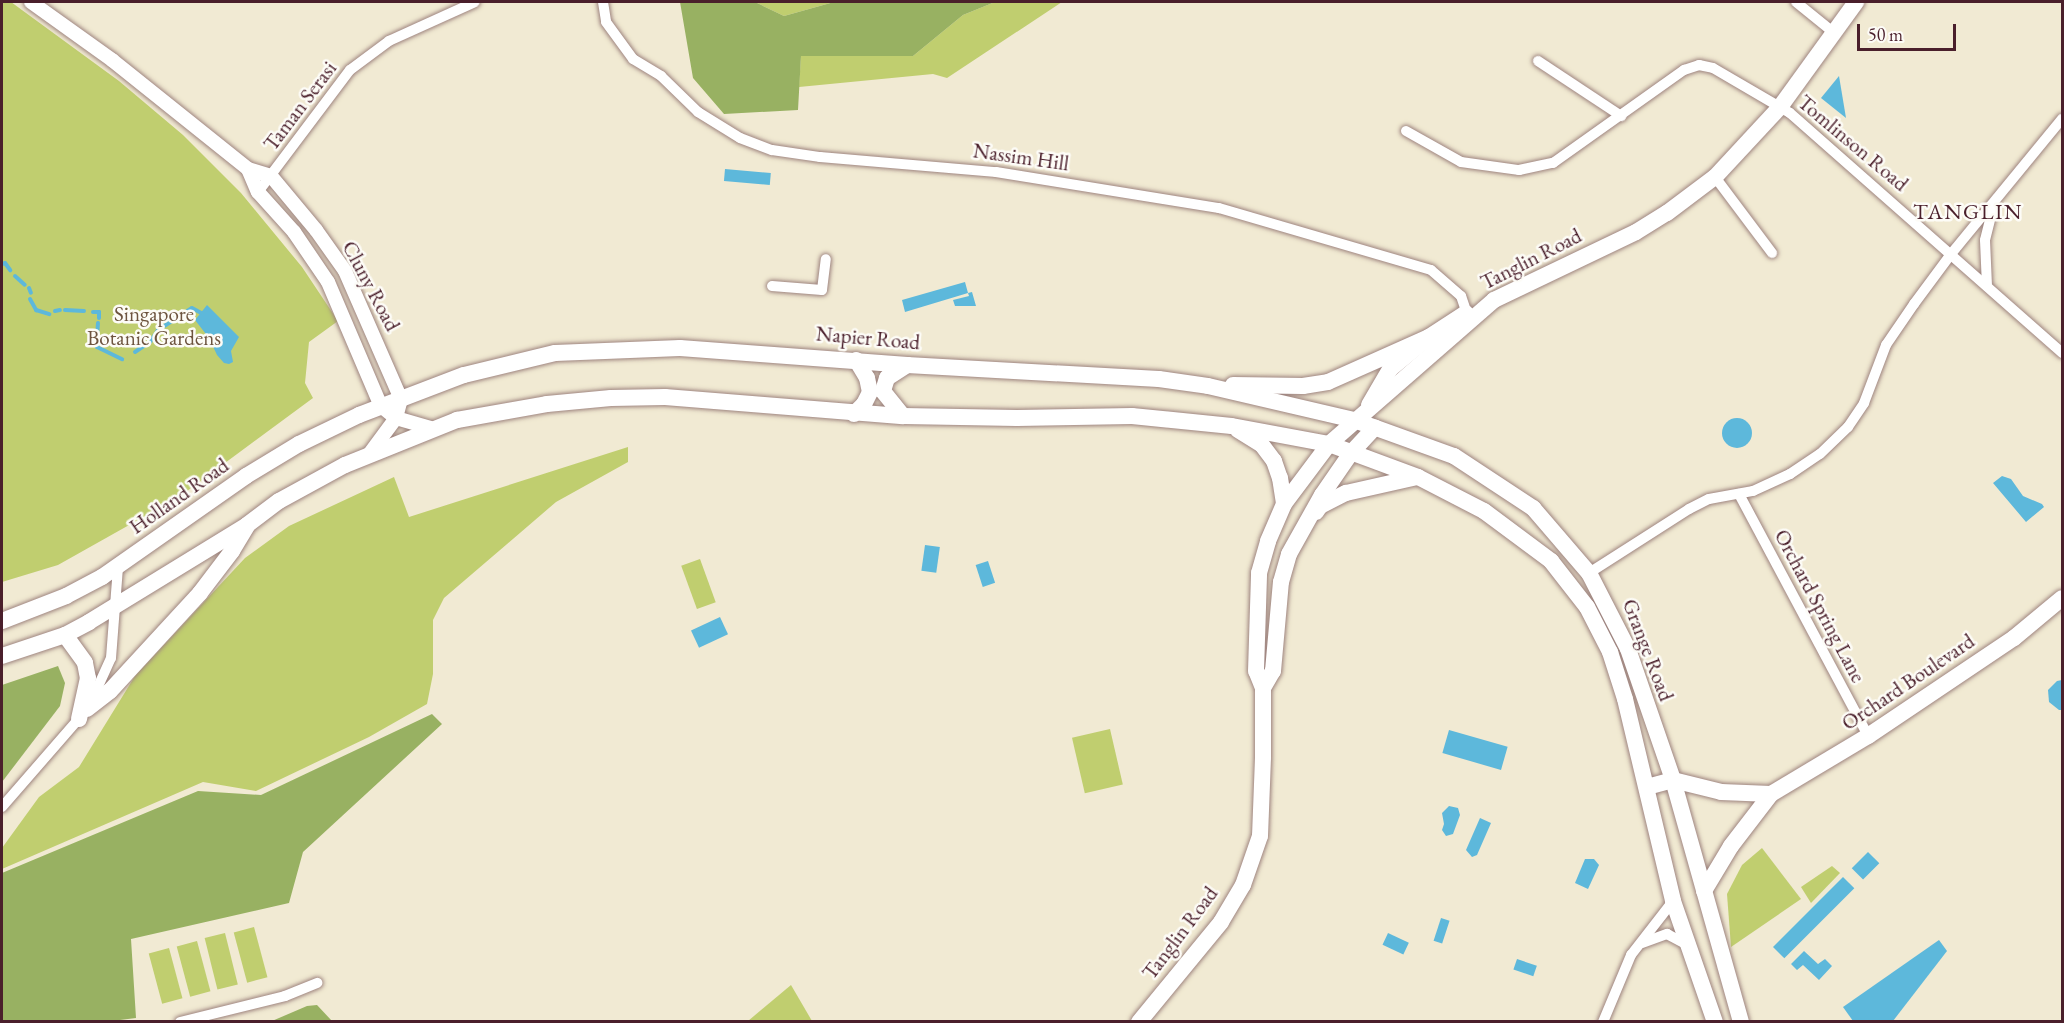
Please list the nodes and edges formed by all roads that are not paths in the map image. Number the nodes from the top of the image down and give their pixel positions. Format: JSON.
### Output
{"nodes":[{"id":1,"x":31,"y":2,"type":"edge"},
{"id":2,"x":475,"y":2,"type":"edge"},
{"id":3,"x":603,"y":2,"type":"edge"},
{"id":4,"x":1796,"y":2,"type":"edge"},
{"id":5,"x":1856,"y":2,"type":"edge"},
{"id":6,"x":1833,"y":32,"type":"junction"},
{"id":7,"x":1538,"y":61,"type":"dead end"},
{"id":8,"x":1780,"y":106,"type":"junction"},
{"id":9,"x":1621,"y":116,"type":"junction"},
{"id":10,"x":2062,"y":119,"type":"edge"},
{"id":11,"x":1406,"y":131,"type":"dead end"},
{"id":12,"x":248,"y":170,"type":"junction"},
{"id":13,"x":271,"y":176,"type":"junction"},
{"id":14,"x":1715,"y":177,"type":"junction"},
{"id":15,"x":258,"y":192,"type":"junction"},
{"id":16,"x":1993,"y":205,"type":"junction"},
{"id":17,"x":1772,"y":253,"type":"dead end"},
{"id":18,"x":1951,"y":254,"type":"junction"},
{"id":19,"x":826,"y":259,"type":"dead end"},
{"id":20,"x":772,"y":286,"type":"dead end"},
{"id":21,"x":1987,"y":286,"type":"junction"},
{"id":22,"x":1494,"y":300,"type":"junction"},
{"id":23,"x":1467,"y":313,"type":"junction"},
{"id":24,"x":1429,"y":337,"type":"junction"},
{"id":25,"x":2062,"y":352,"type":"edge"},
{"id":26,"x":856,"y":360,"type":"junction"},
{"id":27,"x":907,"y":365,"type":"junction"},
{"id":28,"x":1208,"y":386,"type":"junction"},
{"id":29,"x":400,"y":399,"type":"junction"},
{"id":30,"x":381,"y":406,"type":"junction"},
{"id":31,"x":854,"y":414,"type":"junction"},
{"id":32,"x":1360,"y":415,"type":"junction"},
{"id":33,"x":903,"y":416,"type":"junction"},
{"id":34,"x":396,"y":418,"type":"junction"},
{"id":35,"x":1233,"y":426,"type":"junction"},
{"id":36,"x":1375,"y":427,"type":"junction"},
{"id":37,"x":431,"y":428,"type":"junction"},
{"id":38,"x":1329,"y":444,"type":"junction"},
{"id":39,"x":370,"y":453,"type":"junction"},
{"id":40,"x":1351,"y":453,"type":"junction"},
{"id":41,"x":1418,"y":477,"type":"junction"},
{"id":42,"x":1739,"y":494,"type":"junction"},
{"id":43,"x":1284,"y":504,"type":"junction"},
{"id":44,"x":247,"y":525,"type":"junction"},
{"id":45,"x":1299,"y":534,"type":"junction"},
{"id":46,"x":118,"y":567,"type":"junction"},
{"id":47,"x":1589,"y":573,"type":"junction"},
{"id":48,"x":2062,"y":598,"type":"edge"},
{"id":49,"x":115,"y":606,"type":"junction"},
{"id":50,"x":2,"y":621,"type":"edge"},
{"id":51,"x":65,"y":635,"type":"junction"},
{"id":52,"x":2,"y":656,"type":"edge"},
{"id":53,"x":1263,"y":688,"type":"junction"},
{"id":54,"x":83,"y":714,"type":"junction"},
{"id":55,"x":1868,"y":736,"type":"junction"},
{"id":56,"x":1673,"y":780,"type":"junction"},
{"id":57,"x":1647,"y":787,"type":"junction"},
{"id":58,"x":1771,"y":794,"type":"junction"},
{"id":59,"x":2,"y":807,"type":"edge"},
{"id":60,"x":1704,"y":891,"type":"junction"},
{"id":61,"x":1673,"y":901,"type":"junction"},
{"id":62,"x":1688,"y":945,"type":"junction"},
{"id":63,"x":1637,"y":946,"type":"junction"},
{"id":64,"x":318,"y":983,"type":"dead end"},
{"id":65,"x":180,"y":1022,"type":"edge"},
{"id":66,"x":1139,"y":1022,"type":"edge"},
{"id":67,"x":1603,"y":1022,"type":"edge"},
{"id":68,"x":1715,"y":1022,"type":"edge"},
{"id":69,"x":1741,"y":1022,"type":"edge"}],
"edges":[{"from":1,"to":12,"type":"street","name":"Cluny Road"},
{"from":2,"to":13,"type":"street","name":"Taman Serasi"},
{"from":3,"to":23,"type":"street","name":"Nassim Hill"},
{"from":4,"to":6,"type":"street"},
{"from":5,"to":6,"type":"main road","name":"Tanglin Road"},
{"from":6,"to":8,"type":"main road","name":"Tanglin Road"},
{"from":7,"to":9,"type":"street"},
{"from":8,"to":9,"type":"street","name":"Tomlinson Road"},
{"from":8,"to":14,"type":"main road","name":"Tanglin Road"},
{"from":8,"to":18,"type":"street","name":"Tomlinson Road"},
{"from":9,"to":11,"type":"street"},
{"from":10,"to":16,"type":"street"},
{"from":12,"to":13,"type":"street","name":"Cluny Road"},
{"from":12,"to":15,"type":"street","name":"Cluny Road"},
{"from":13,"to":15,"type":"street","name":"Taman Serasi"},
{"from":13,"to":29,"type":"street","name":"Cluny Road"},
{"from":14,"to":17,"type":"street"},
{"from":14,"to":22,"type":"main road","name":"Tanglin Road"},
{"from":15,"to":30,"type":"street","name":"Cluny Road"},
{"from":16,"to":18,"type":"street"},
{"from":16,"to":21,"type":"street"},
{"from":18,"to":21,"type":"street","name":"Tomlinson Road"},
{"from":18,"to":42,"type":"street"},
{"from":19,"to":20,"type":"street"},
{"from":21,"to":25,"type":"street","name":"Tomlinson Road"},
{"from":22,"to":23,"type":"main road"},
{"from":22,"to":32,"type":"main road","name":"Tanglin Road"},
{"from":23,"to":24,"type":"main road"},
{"from":24,"to":28,"type":"main road"},
{"from":24,"to":32,"type":"main road"},
{"from":26,"to":27,"type":"main road","name":"Napier Road"},
{"from":26,"to":29,"type":"main road","name":"Napier Road"},
{"from":26,"to":31,"type":"main road"},
{"from":27,"to":28,"type":"main road","name":"Napier Road"},
{"from":27,"to":33,"type":"main road"},
{"from":28,"to":32,"type":"main road","name":"Napier Road"},
{"from":29,"to":30,"type":"main road","name":"Napier Road"},
{"from":29,"to":34,"type":"street"},
{"from":30,"to":34,"type":"street","name":"Cluny Road"},
{"from":30,"to":46,"type":"main road","name":"Holland Road"},
{"from":31,"to":33,"type":"main road"},
{"from":31,"to":37,"type":"main road"},
{"from":32,"to":36,"type":"main road","name":"Grange Road"},
{"from":32,"to":38,"type":"main road","name":"Tanglin Road"},
{"from":33,"to":35,"type":"main road"},
{"from":34,"to":37,"type":"street","name":"Cluny Road"},
{"from":34,"to":39,"type":"street"},
{"from":35,"to":38,"type":"main road"},
{"from":35,"to":43,"type":"main road"},
{"from":36,"to":40,"type":"main road","name":"Tanglin Road"},
{"from":36,"to":47,"type":"main road","name":"Grange Road"},
{"from":37,"to":39,"type":"main road"},
{"from":38,"to":40,"type":"main road","name":"Grange Road"},
{"from":38,"to":43,"type":"main road","name":"Tanglin Road"},
{"from":39,"to":44,"type":"main road"},
{"from":40,"to":41,"type":"main road","name":"Grange Road"},
{"from":40,"to":45,"type":"main road","name":"Tanglin Road"},
{"from":41,"to":45,"type":"main road"},
{"from":41,"to":57,"type":"main road","name":"Grange Road"},
{"from":42,"to":47,"type":"street"},
{"from":42,"to":55,"type":"street","name":"Orchard Spring Lane"},
{"from":43,"to":53,"type":"main road","name":"Tanglin Road"},
{"from":44,"to":49,"type":"main road"},
{"from":44,"to":54,"type":"main road"},
{"from":45,"to":53,"type":"main road","name":"Tanglin Road"},
{"from":46,"to":49,"type":"street"},
{"from":46,"to":50,"type":"main road","name":"Holland Road"},
{"from":47,"to":56,"type":"main road","name":"Grange Road"},
{"from":48,"to":55,"type":"main road","name":"Orchard Boulevard"},
{"from":49,"to":51,"type":"main road"},
{"from":49,"to":54,"type":"street"},
{"from":51,"to":52,"type":"main road"},
{"from":51,"to":54,"type":"main road"},
{"from":53,"to":66,"type":"main road","name":"Tanglin Road"},
{"from":54,"to":59,"type":"street"},
{"from":55,"to":58,"type":"main road","name":"Orchard Boulevard"},
{"from":56,"to":57,"type":"main road"},
{"from":56,"to":58,"type":"main road"},
{"from":56,"to":60,"type":"main road","name":"Grange Road"},
{"from":57,"to":61,"type":"main road","name":"Grange Road"},
{"from":58,"to":60,"type":"main road","name":"Orchard Boulevard"},
{"from":60,"to":69,"type":"main road","name":"Grange Road"},
{"from":61,"to":62,"type":"main road","name":"Grange Road"},
{"from":61,"to":63,"type":"street"},
{"from":62,"to":63,"type":"street"},
{"from":62,"to":68,"type":"main road","name":"Grange Road"},
{"from":63,"to":67,"type":"street"},
{"from":64,"to":65,"type":"street"}]}
